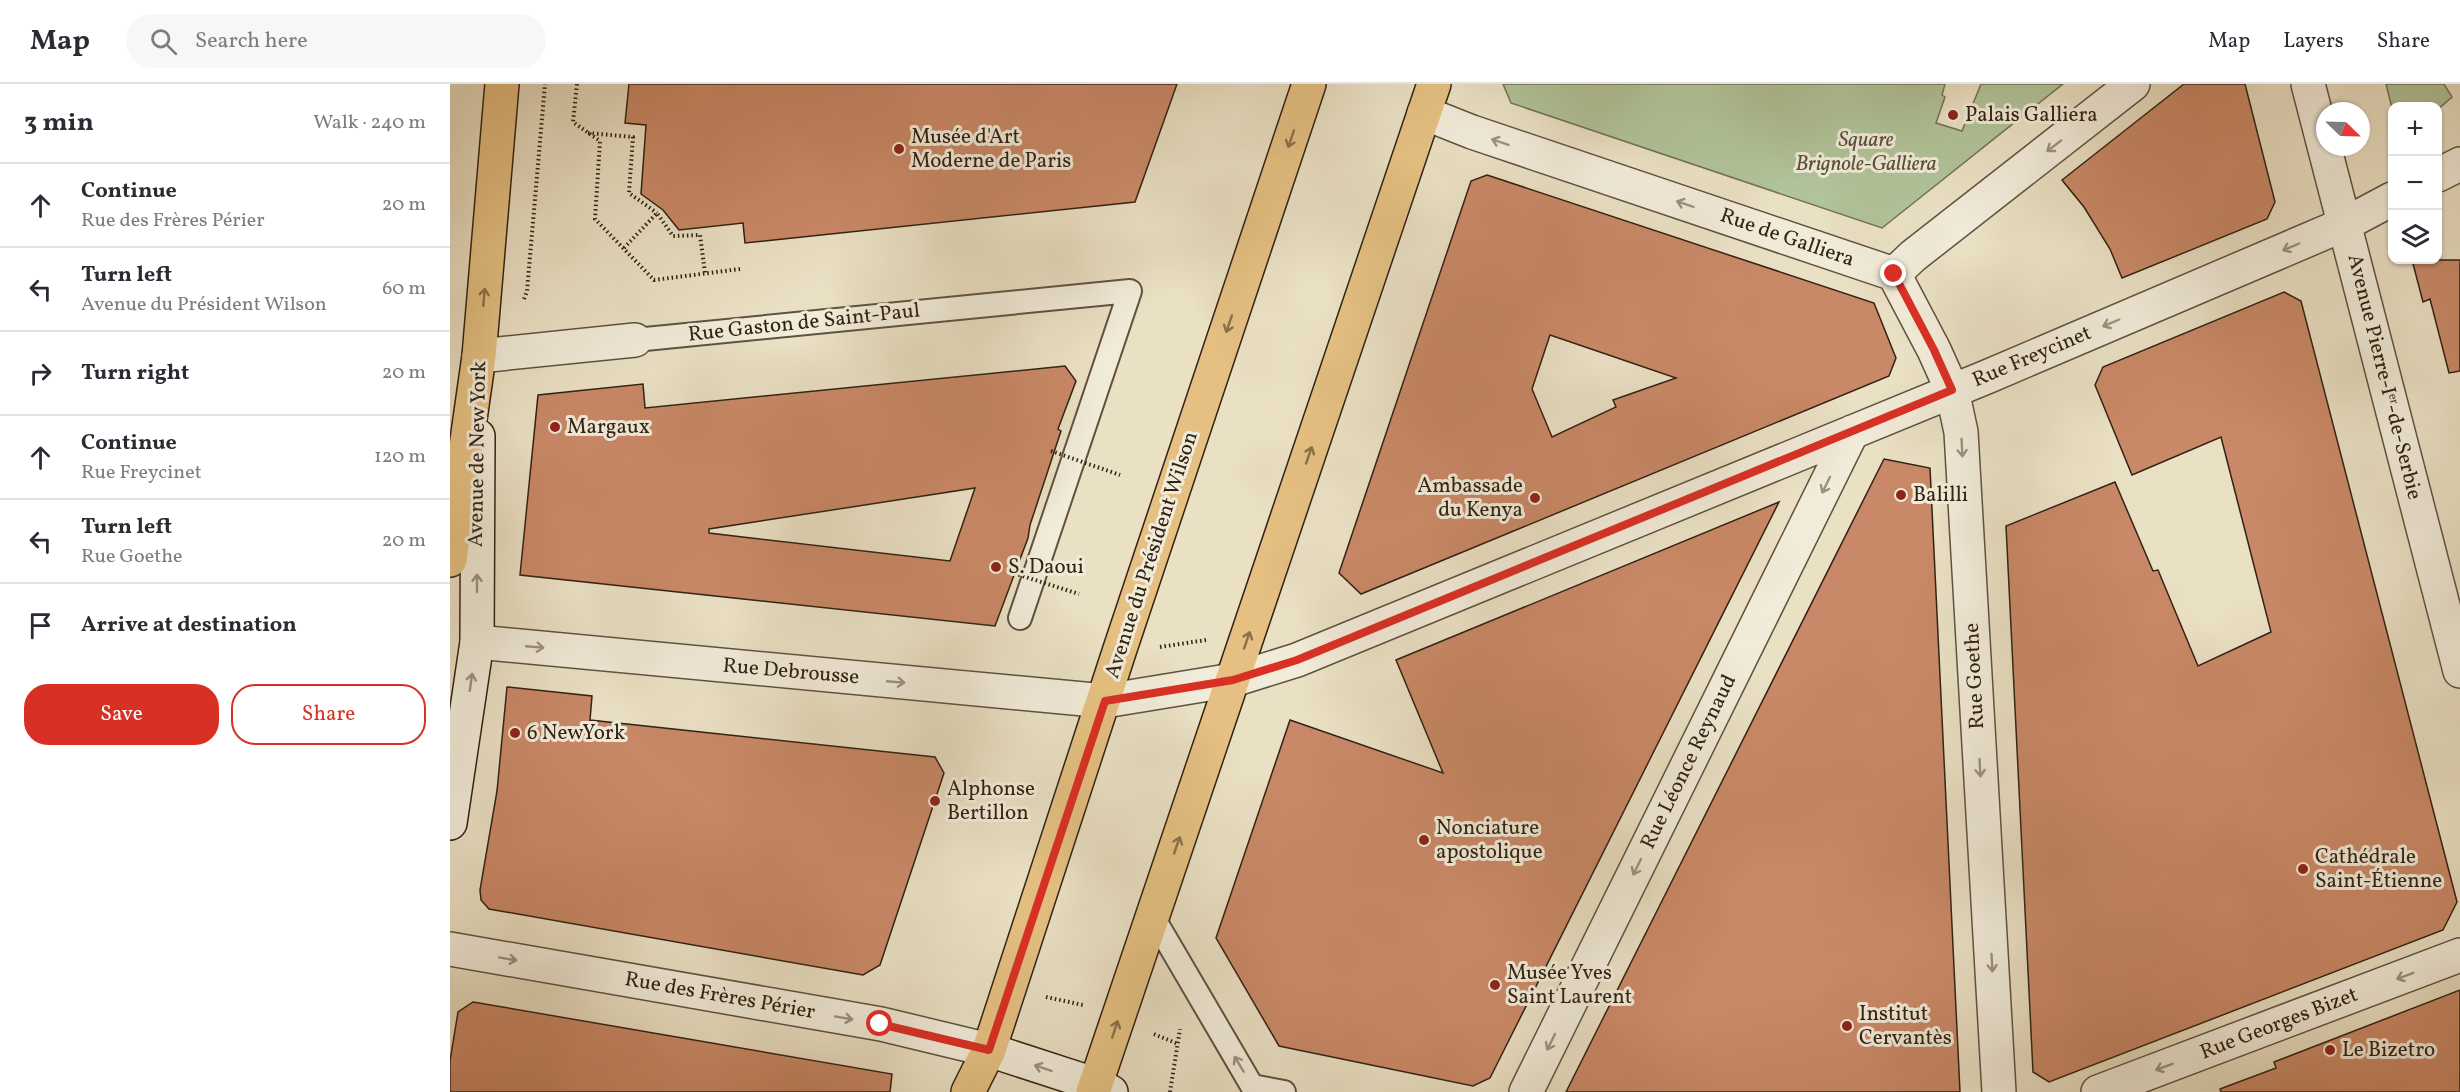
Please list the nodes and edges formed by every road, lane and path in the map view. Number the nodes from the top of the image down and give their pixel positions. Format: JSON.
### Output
{"nodes":[{"id":1,"x":502,"y":84,"type":"edge"},
{"id":2,"x":577,"y":84,"type":"edge"},
{"id":3,"x":1309,"y":84,"type":"edge"},
{"id":4,"x":2133,"y":84,"type":"edge"},
{"id":5,"x":2308,"y":84,"type":"edge"},
{"id":6,"x":1429,"y":99,"type":"edge"},
{"id":7,"x":588,"y":132,"type":"junction"},
{"id":8,"x":2460,"y":164,"type":"edge"},
{"id":9,"x":2442,"y":173,"type":"edge"},
{"id":10,"x":2388,"y":201,"type":"edge"},
{"id":11,"x":657,"y":213,"type":"junction"},
{"id":12,"x":2344,"y":224,"type":"junction"},
{"id":13,"x":624,"y":248,"type":"junction"},
{"id":14,"x":740,"y":269,"type":"dead end"},
{"id":15,"x":705,"y":273,"type":"junction"},
{"id":16,"x":1894,"y":274,"type":"junction"},
{"id":17,"x":636,"y":340,"type":"joint"},
{"id":18,"x":479,"y":356,"type":"junction"},
{"id":19,"x":1952,"y":390,"type":"junction"},
{"id":20,"x":1852,"y":432,"type":"junction"},
{"id":21,"x":1051,"y":452,"type":"dead end"},
{"id":22,"x":1120,"y":475,"type":"dead end"},
{"id":23,"x":450,"y":560,"type":"edge"},
{"id":24,"x":1010,"y":572,"type":"dead end"},
{"id":25,"x":1080,"y":594,"type":"dead end"},
{"id":26,"x":1020,"y":618,"type":"dead end"},
{"id":27,"x":1208,"y":639,"type":"dead end"},
{"id":28,"x":477,"y":642,"type":"junction"},
{"id":29,"x":1158,"y":648,"type":"dead end"},
{"id":30,"x":2460,"y":671,"type":"edge"},
{"id":31,"x":1233,"y":680,"type":"junction"},
{"id":32,"x":1105,"y":701,"type":"junction"},
{"id":33,"x":450,"y":823,"type":"edge"},
{"id":34,"x":1153,"y":917,"type":"junction"},
{"id":35,"x":450,"y":949,"type":"edge"},
{"id":36,"x":2460,"y":955,"type":"edge"},
{"id":37,"x":1044,"y":996,"type":"dead end"},
{"id":38,"x":1085,"y":1005,"type":"dead end"},
{"id":39,"x":1180,"y":1022,"type":"dead end"},
{"id":40,"x":1152,"y":1033,"type":"dead end"},
{"id":41,"x":1178,"y":1044,"type":"junction"},
{"id":42,"x":989,"y":1050,"type":"junction"},
{"id":43,"x":1100,"y":1090,"type":"edge"},
{"id":44,"x":968,"y":1092,"type":"edge"},
{"id":45,"x":1170,"y":1092,"type":"edge"},
{"id":46,"x":1284,"y":1092,"type":"edge"},
{"id":47,"x":1526,"y":1092,"type":"edge"},
{"id":48,"x":1999,"y":1092,"type":"edge"},
{"id":49,"x":2098,"y":1092,"type":"edge"}],
"edges":[{"from":18,"to":1,"type":"main road","name":"Avenue de New York","one_way":true},
{"from":2,"to":7,"type":"path"},
{"from":3,"to":32,"type":"main road","name":"Avenue du Président Wilson","one_way":true},
{"from":4,"to":16,"type":"street","one_way":true},
{"from":5,"to":12,"type":"street","name":"Avenue Pierre-Iᵉʳ-de-Serbie"},
{"from":16,"to":6,"type":"street","name":"Rue de Galliera","one_way":true},
{"from":31,"to":6,"type":"main road","one_way":true},
{"from":7,"to":11,"type":"path"},
{"from":7,"to":13,"type":"path"},
{"from":8,"to":9,"type":"street"},
{"from":10,"to":12,"type":"street","name":"Rue Freycinet"},
{"from":11,"to":13,"type":"path"},
{"from":11,"to":15,"type":"path"},
{"from":12,"to":19,"type":"street","name":"Rue Freycinet","one_way":true},
{"from":12,"to":30,"type":"street","name":"Avenue Pierre-Iᵉʳ-de-Serbie"},
{"from":13,"to":15,"type":"path"},
{"from":14,"to":15,"type":"path"},
{"from":16,"to":19,"type":"street","name":"Rue Goethe"},
{"from":17,"to":18,"type":"street","name":"Rue Gaston de Saint-Paul"},
{"from":17,"to":26,"type":"lane","name":"Rue Gaston de Saint-Paul"},
{"from":18,"to":23,"type":"main road"},
{"from":28,"to":18,"type":"street","name":"Avenue de New York","one_way":true},
{"from":19,"to":20,"type":"street","name":"Rue Freycinet"},
{"from":19,"to":48,"type":"street","name":"Rue Goethe","one_way":true},
{"from":20,"to":31,"type":"street","name":"Rue Freycinet"},
{"from":20,"to":47,"type":"street","name":"Rue Léonce Reynaud","one_way":true},
{"from":21,"to":22,"type":"path","bridge":true},
{"from":24,"to":25,"type":"path","bridge":true},
{"from":27,"to":29,"type":"path"},
{"from":28,"to":32,"type":"street","name":"Rue Debrousse","one_way":true},
{"from":33,"to":28,"type":"street","name":"Avenue de New York","one_way":true},
{"from":31,"to":32,"type":"street","name":"Rue Debrousse"},
{"from":34,"to":31,"type":"main road","one_way":true},
{"from":32,"to":42,"type":"main road","name":"Avenue du Président Wilson"},
{"from":43,"to":34,"type":"main road","one_way":true},
{"from":46,"to":34,"type":"lane","one_way":true},
{"from":35,"to":42,"type":"street","name":"Rue des Frères Périer","one_way":true},
{"from":36,"to":49,"type":"street","name":"Rue Georges Bizet","one_way":true},
{"from":37,"to":38,"type":"path"},
{"from":39,"to":41,"type":"path"},
{"from":40,"to":41,"type":"path"},
{"from":41,"to":45,"type":"path"},
{"from":43,"to":42,"type":"street","name":"Rue des Frères Périer","one_way":true},
{"from":42,"to":44,"type":"main road","name":"Avenue du Président Wilson"}]}
